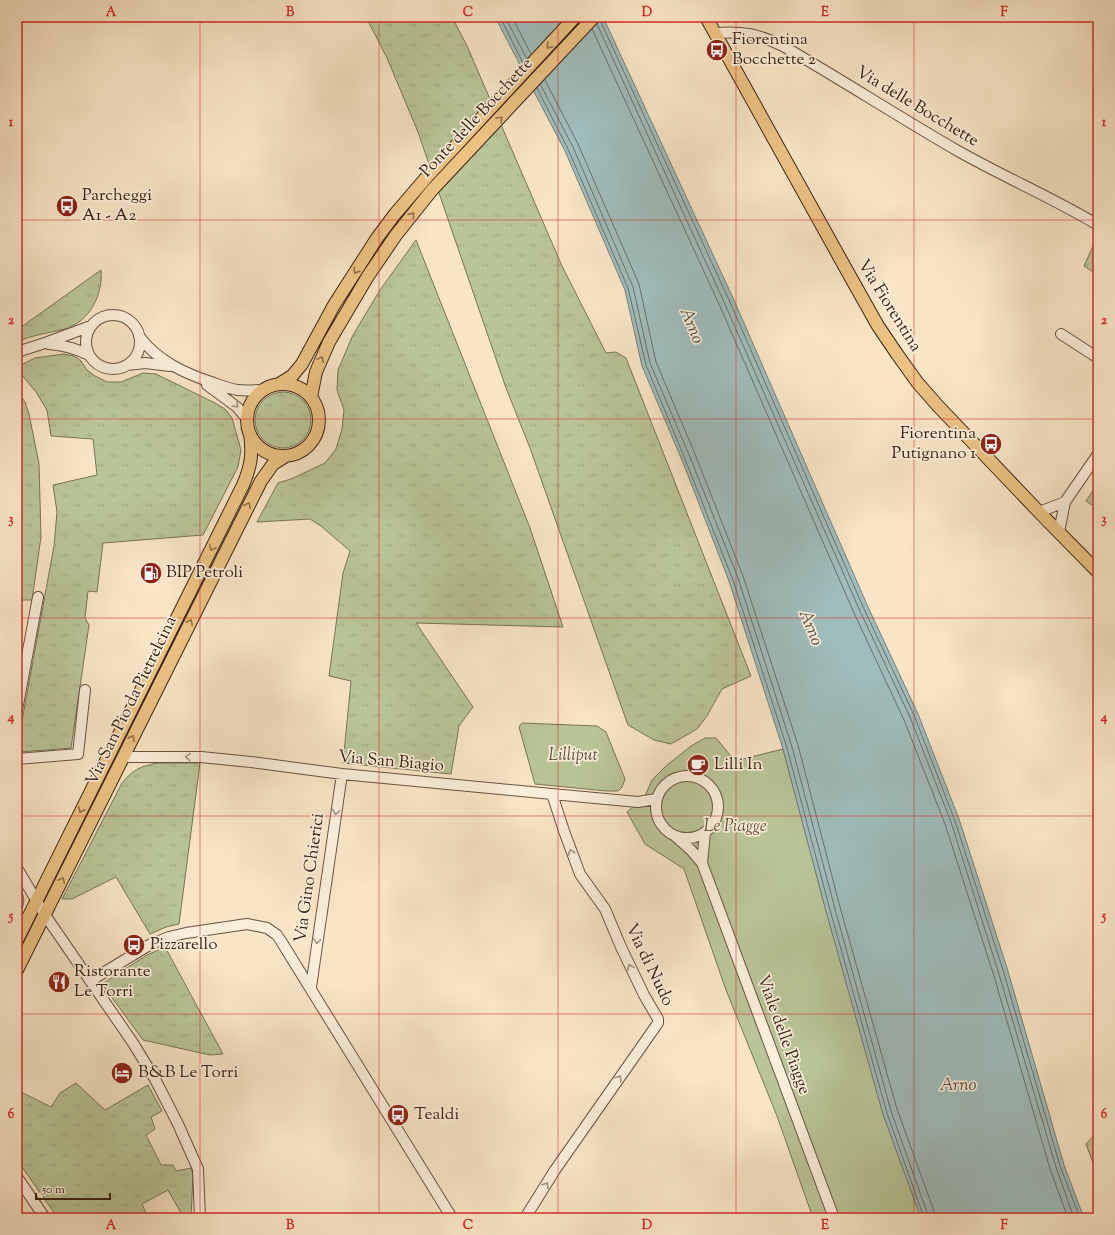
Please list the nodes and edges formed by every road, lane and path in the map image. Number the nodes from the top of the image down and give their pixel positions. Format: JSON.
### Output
{"nodes":[{"id":1,"x":575,"y":17,"type":"edge"},
{"id":2,"x":594,"y":17,"type":"edge"},
{"id":3,"x":706,"y":17,"type":"edge"},
{"id":4,"x":716,"y":33,"type":"junction"},
{"id":5,"x":1098,"y":225,"type":"edge"},
{"id":6,"x":91,"y":326,"type":"junction"},
{"id":7,"x":1061,"y":334,"type":"dead end"},
{"id":8,"x":139,"y":336,"type":"junction"},
{"id":9,"x":44,"y":343,"type":"junction"},
{"id":10,"x":17,"y":352,"type":"edge"},
{"id":11,"x":89,"y":355,"type":"junction"},
{"id":12,"x":1098,"y":358,"type":"edge"},
{"id":13,"x":127,"y":365,"type":"junction"},
{"id":14,"x":174,"y":367,"type":"junction"},
{"id":15,"x":198,"y":378,"type":"junction"},
{"id":16,"x":279,"y":384,"type":"junction"},
{"id":17,"x":264,"y":390,"type":"junction"},
{"id":18,"x":311,"y":397,"type":"junction"},
{"id":19,"x":248,"y":420,"type":"junction"},
{"id":20,"x":250,"y":434,"type":"junction"},
{"id":21,"x":1098,"y":454,"type":"edge"},
{"id":22,"x":286,"y":456,"type":"junction"},
{"id":23,"x":1065,"y":502,"type":"junction"},
{"id":24,"x":1039,"y":512,"type":"junction"},
{"id":25,"x":1059,"y":532,"type":"junction"},
{"id":26,"x":1098,"y":572,"type":"edge"},
{"id":27,"x":38,"y":597,"type":"dead end"},
{"id":28,"x":84,"y":690,"type":"dead end"},
{"id":29,"x":17,"y":710,"type":"edge"},
{"id":30,"x":123,"y":757,"type":"junction"},
{"id":31,"x":17,"y":759,"type":"edge"},
{"id":32,"x":342,"y":774,"type":"junction"},
{"id":33,"x":552,"y":794,"type":"junction"},
{"id":34,"x":656,"y":799,"type":"junction"},
{"id":35,"x":705,"y":833,"type":"junction"},
{"id":36,"x":674,"y":836,"type":"junction"},
{"id":37,"x":702,"y":864,"type":"junction"},
{"id":38,"x":17,"y":868,"type":"edge"},
{"id":39,"x":36,"y":901,"type":"junction"},
{"id":40,"x":45,"y":915,"type":"junction"},
{"id":41,"x":17,"y":940,"type":"edge"},
{"id":42,"x":17,"y":970,"type":"edge"},
{"id":43,"x":90,"y":982,"type":"junction"},
{"id":44,"x":311,"y":987,"type":"junction"},
{"id":45,"x":17,"y":1177,"type":"edge"},
{"id":46,"x":45,"y":1218,"type":"edge"},
{"id":47,"x":200,"y":1218,"type":"edge"},
{"id":48,"x":452,"y":1218,"type":"edge"},
{"id":49,"x":525,"y":1218,"type":"edge"},
{"id":50,"x":834,"y":1218,"type":"edge"}],
"edges":[{"from":1,"to":16,"type":"main road","name":"Ponte delle Bocchette","one_way":true},
{"from":18,"to":2,"type":"main road","name":"Ponte delle Bocchette","one_way":true},
{"from":3,"to":4,"type":"main road","name":"Via Fiorentina"},
{"from":4,"to":5,"type":"street","name":"Via delle Bocchette"},
{"from":4,"to":24,"type":"main road","name":"Via Fiorentina"},
{"from":6,"to":8,"type":"street"},
{"from":6,"to":9,"type":"street"},
{"from":6,"to":11,"type":"street"},
{"from":7,"to":12,"type":"street"},
{"from":8,"to":13,"type":"street"},
{"from":8,"to":14,"type":"street"},
{"from":9,"to":10,"type":"street"},
{"from":9,"to":11,"type":"street"},
{"from":11,"to":13,"type":"street"},
{"from":13,"to":14,"type":"street"},
{"from":14,"to":15,"type":"street"},
{"from":15,"to":17,"type":"street"},
{"from":15,"to":19,"type":"street","one_way":true},
{"from":16,"to":17,"type":"main road"},
{"from":16,"to":18,"type":"main road"},
{"from":17,"to":19,"type":"main road"},
{"from":18,"to":22,"type":"main road"},
{"from":19,"to":20,"type":"main road"},
{"from":20,"to":22,"type":"main road"},
{"from":20,"to":39,"type":"main road","name":"Via San Pio da Pietrelcina","one_way":true},
{"from":21,"to":23,"type":"street"},
{"from":30,"to":22,"type":"main road","name":"Via San Pio da Pietrelcina","one_way":true},
{"from":23,"to":24,"type":"street"},
{"from":23,"to":25,"type":"street"},
{"from":24,"to":25,"type":"main road","name":"Via Fiorentina"},
{"from":25,"to":26,"type":"main road","name":"Via Fiorentina"},
{"from":27,"to":29,"type":"street"},
{"from":28,"to":31,"type":"street"},
{"from":32,"to":30,"type":"street","name":"Via San Biagio","one_way":true},
{"from":40,"to":30,"type":"main road","name":"Via San Pio da Pietrelcina","one_way":true},
{"from":32,"to":33,"type":"street","name":"Via San Biagio"},
{"from":32,"to":44,"type":"street","name":"Via Gino Chierici","one_way":true},
{"from":33,"to":34,"type":"street","name":"Via San Biagio"},
{"from":49,"to":33,"type":"street","name":"Via di Nudo","one_way":true},
{"from":34,"to":35,"type":"street"},
{"from":34,"to":36,"type":"street"},
{"from":35,"to":36,"type":"street"},
{"from":35,"to":37,"type":"street","name":"Viale delle Piagge"},
{"from":36,"to":37,"type":"street","name":"Viale delle Piagge"},
{"from":37,"to":50,"type":"street","name":"Viale delle Piagge"},
{"from":38,"to":39,"type":"street"},
{"from":39,"to":40,"type":"street"},
{"from":39,"to":41,"type":"main road","name":"Via San Pio da Pietrelcina"},
{"from":40,"to":42,"type":"main road","name":"Via San Pio da Pietrelcina"},
{"from":40,"to":43,"type":"street"},
{"from":43,"to":44,"type":"street"},
{"from":43,"to":47,"type":"street"},
{"from":44,"to":48,"type":"street"},
{"from":45,"to":46,"type":"street"}]}
